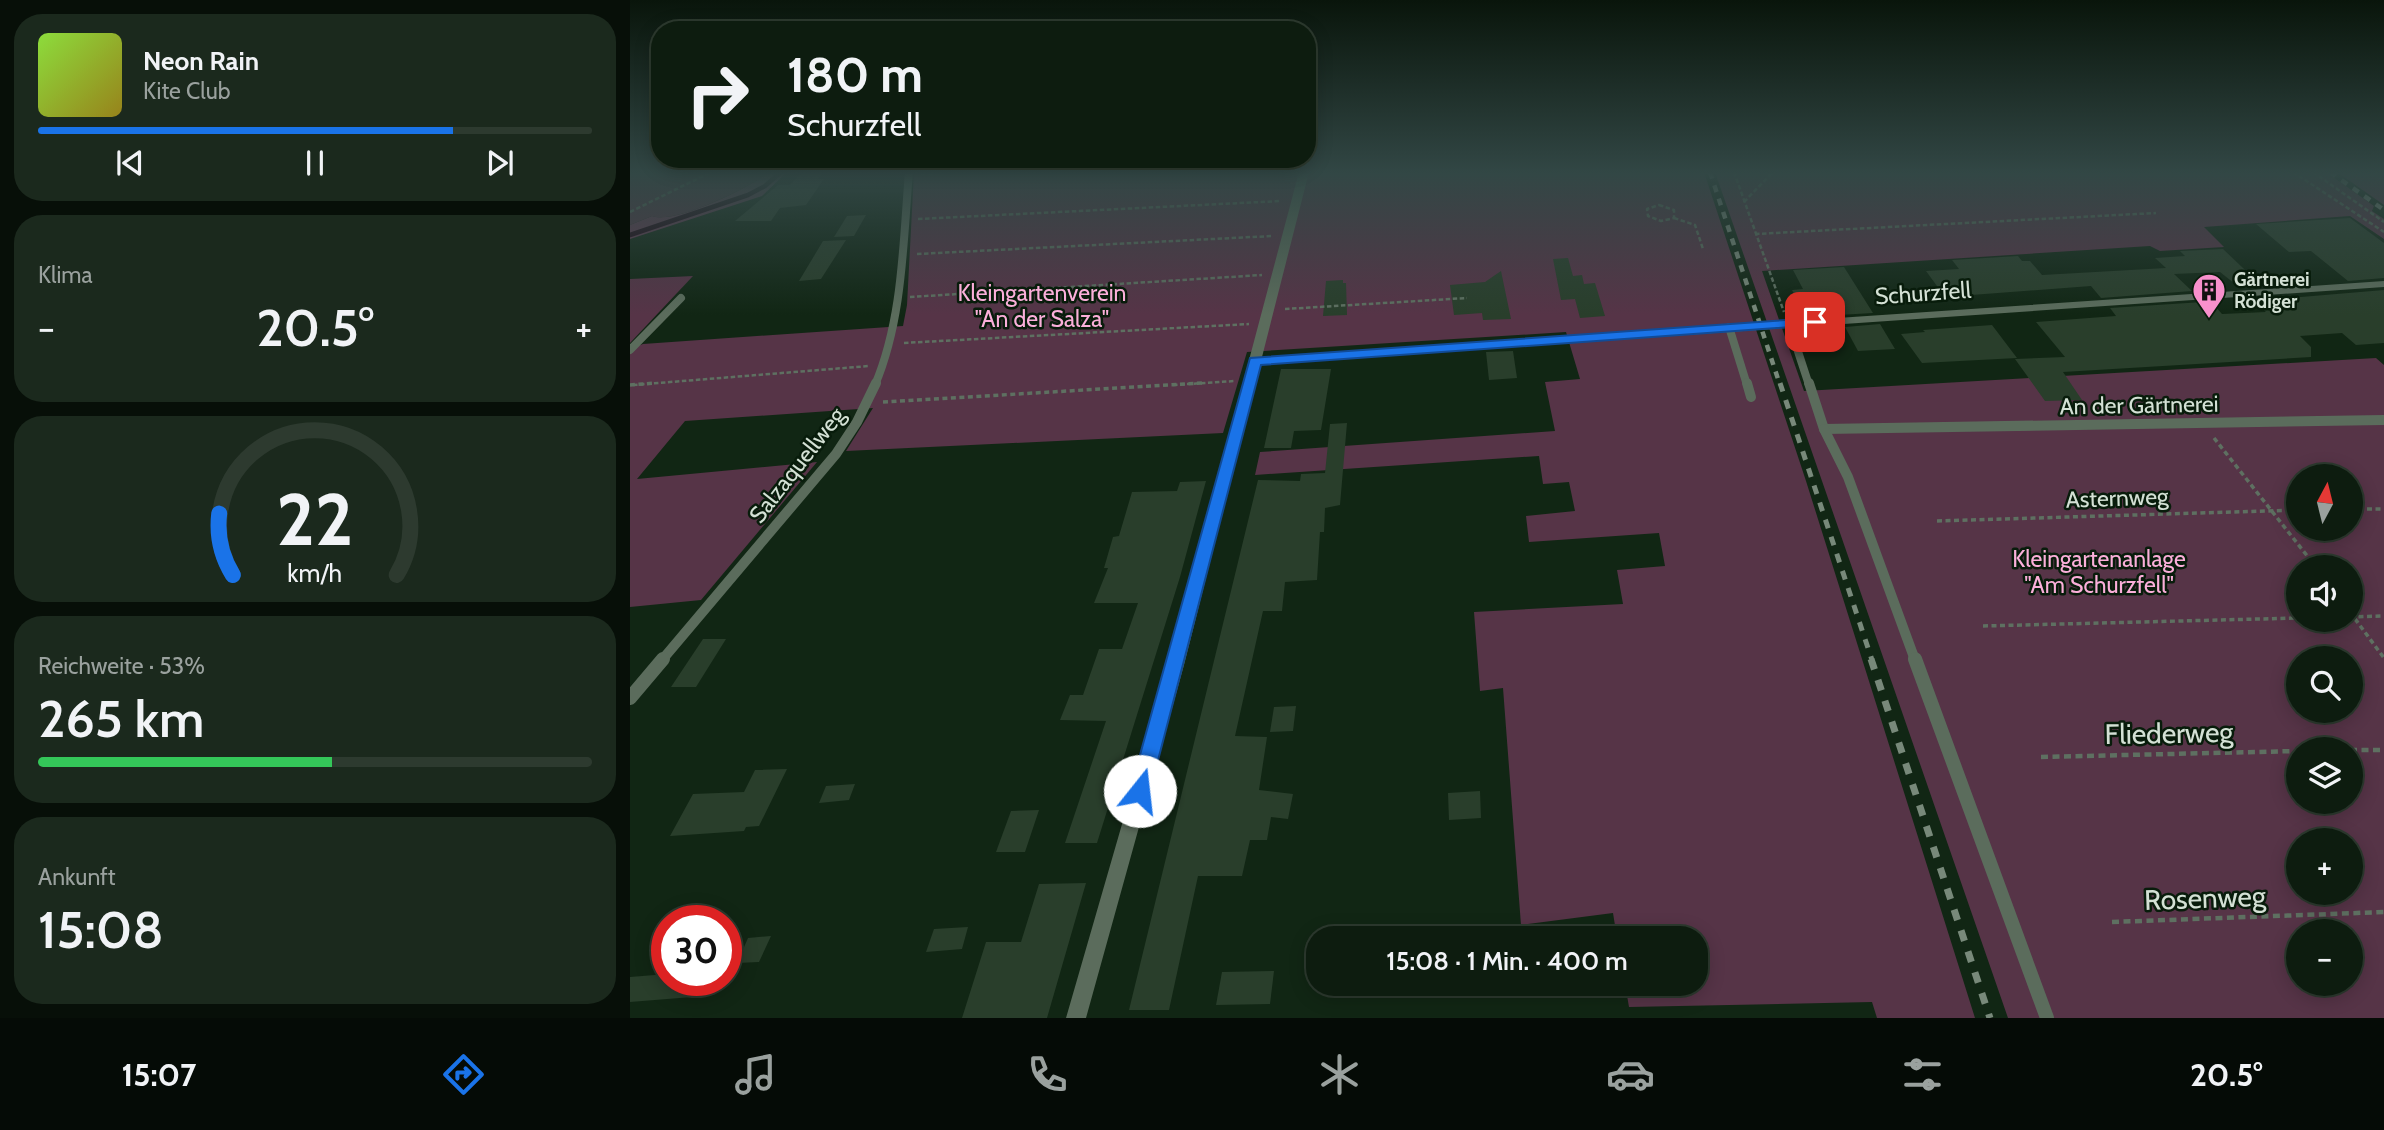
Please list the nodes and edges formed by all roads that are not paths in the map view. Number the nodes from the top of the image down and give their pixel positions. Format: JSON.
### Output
{"nodes":[{"id":1,"x":906,"y":220,"type":"edge"},
{"id":2,"x":1293,"y":220,"type":"edge"},
{"id":3,"x":2384,"y":284,"type":"edge"},
{"id":4,"x":681,"y":298,"type":"dead end"},
{"id":5,"x":1789,"y":324,"type":"junction"},
{"id":6,"x":1729,"y":327,"type":"junction"},
{"id":7,"x":630,"y":351,"type":"edge"},
{"id":8,"x":1255,"y":361,"type":"junction"},
{"id":9,"x":1751,"y":397,"type":"dead end"},
{"id":10,"x":2384,"y":420,"type":"edge"},
{"id":11,"x":1824,"y":429,"type":"junction"},
{"id":12,"x":630,"y":698,"type":"edge"},
{"id":13,"x":1076,"y":1018,"type":"edge"},
{"id":14,"x":2047,"y":1018,"type":"edge"}],
"edges":[{"from":1,"to":12,"type":"lane","name":"Salzaquellweg"},
{"from":2,"to":8,"type":"street"},
{"from":3,"to":5,"type":"street","name":"Schurzfell"},
{"from":4,"to":7,"type":"lane"},
{"from":5,"to":6,"type":"street","name":"Schurzfell"},
{"from":5,"to":11,"type":"lane"},
{"from":6,"to":8,"type":"street","name":"Schurzfell"},
{"from":6,"to":9,"type":"lane"},
{"from":8,"to":13,"type":"street"},
{"from":10,"to":11,"type":"lane","name":"An der Gärtnerei"},
{"from":11,"to":14,"type":"lane"}]}
